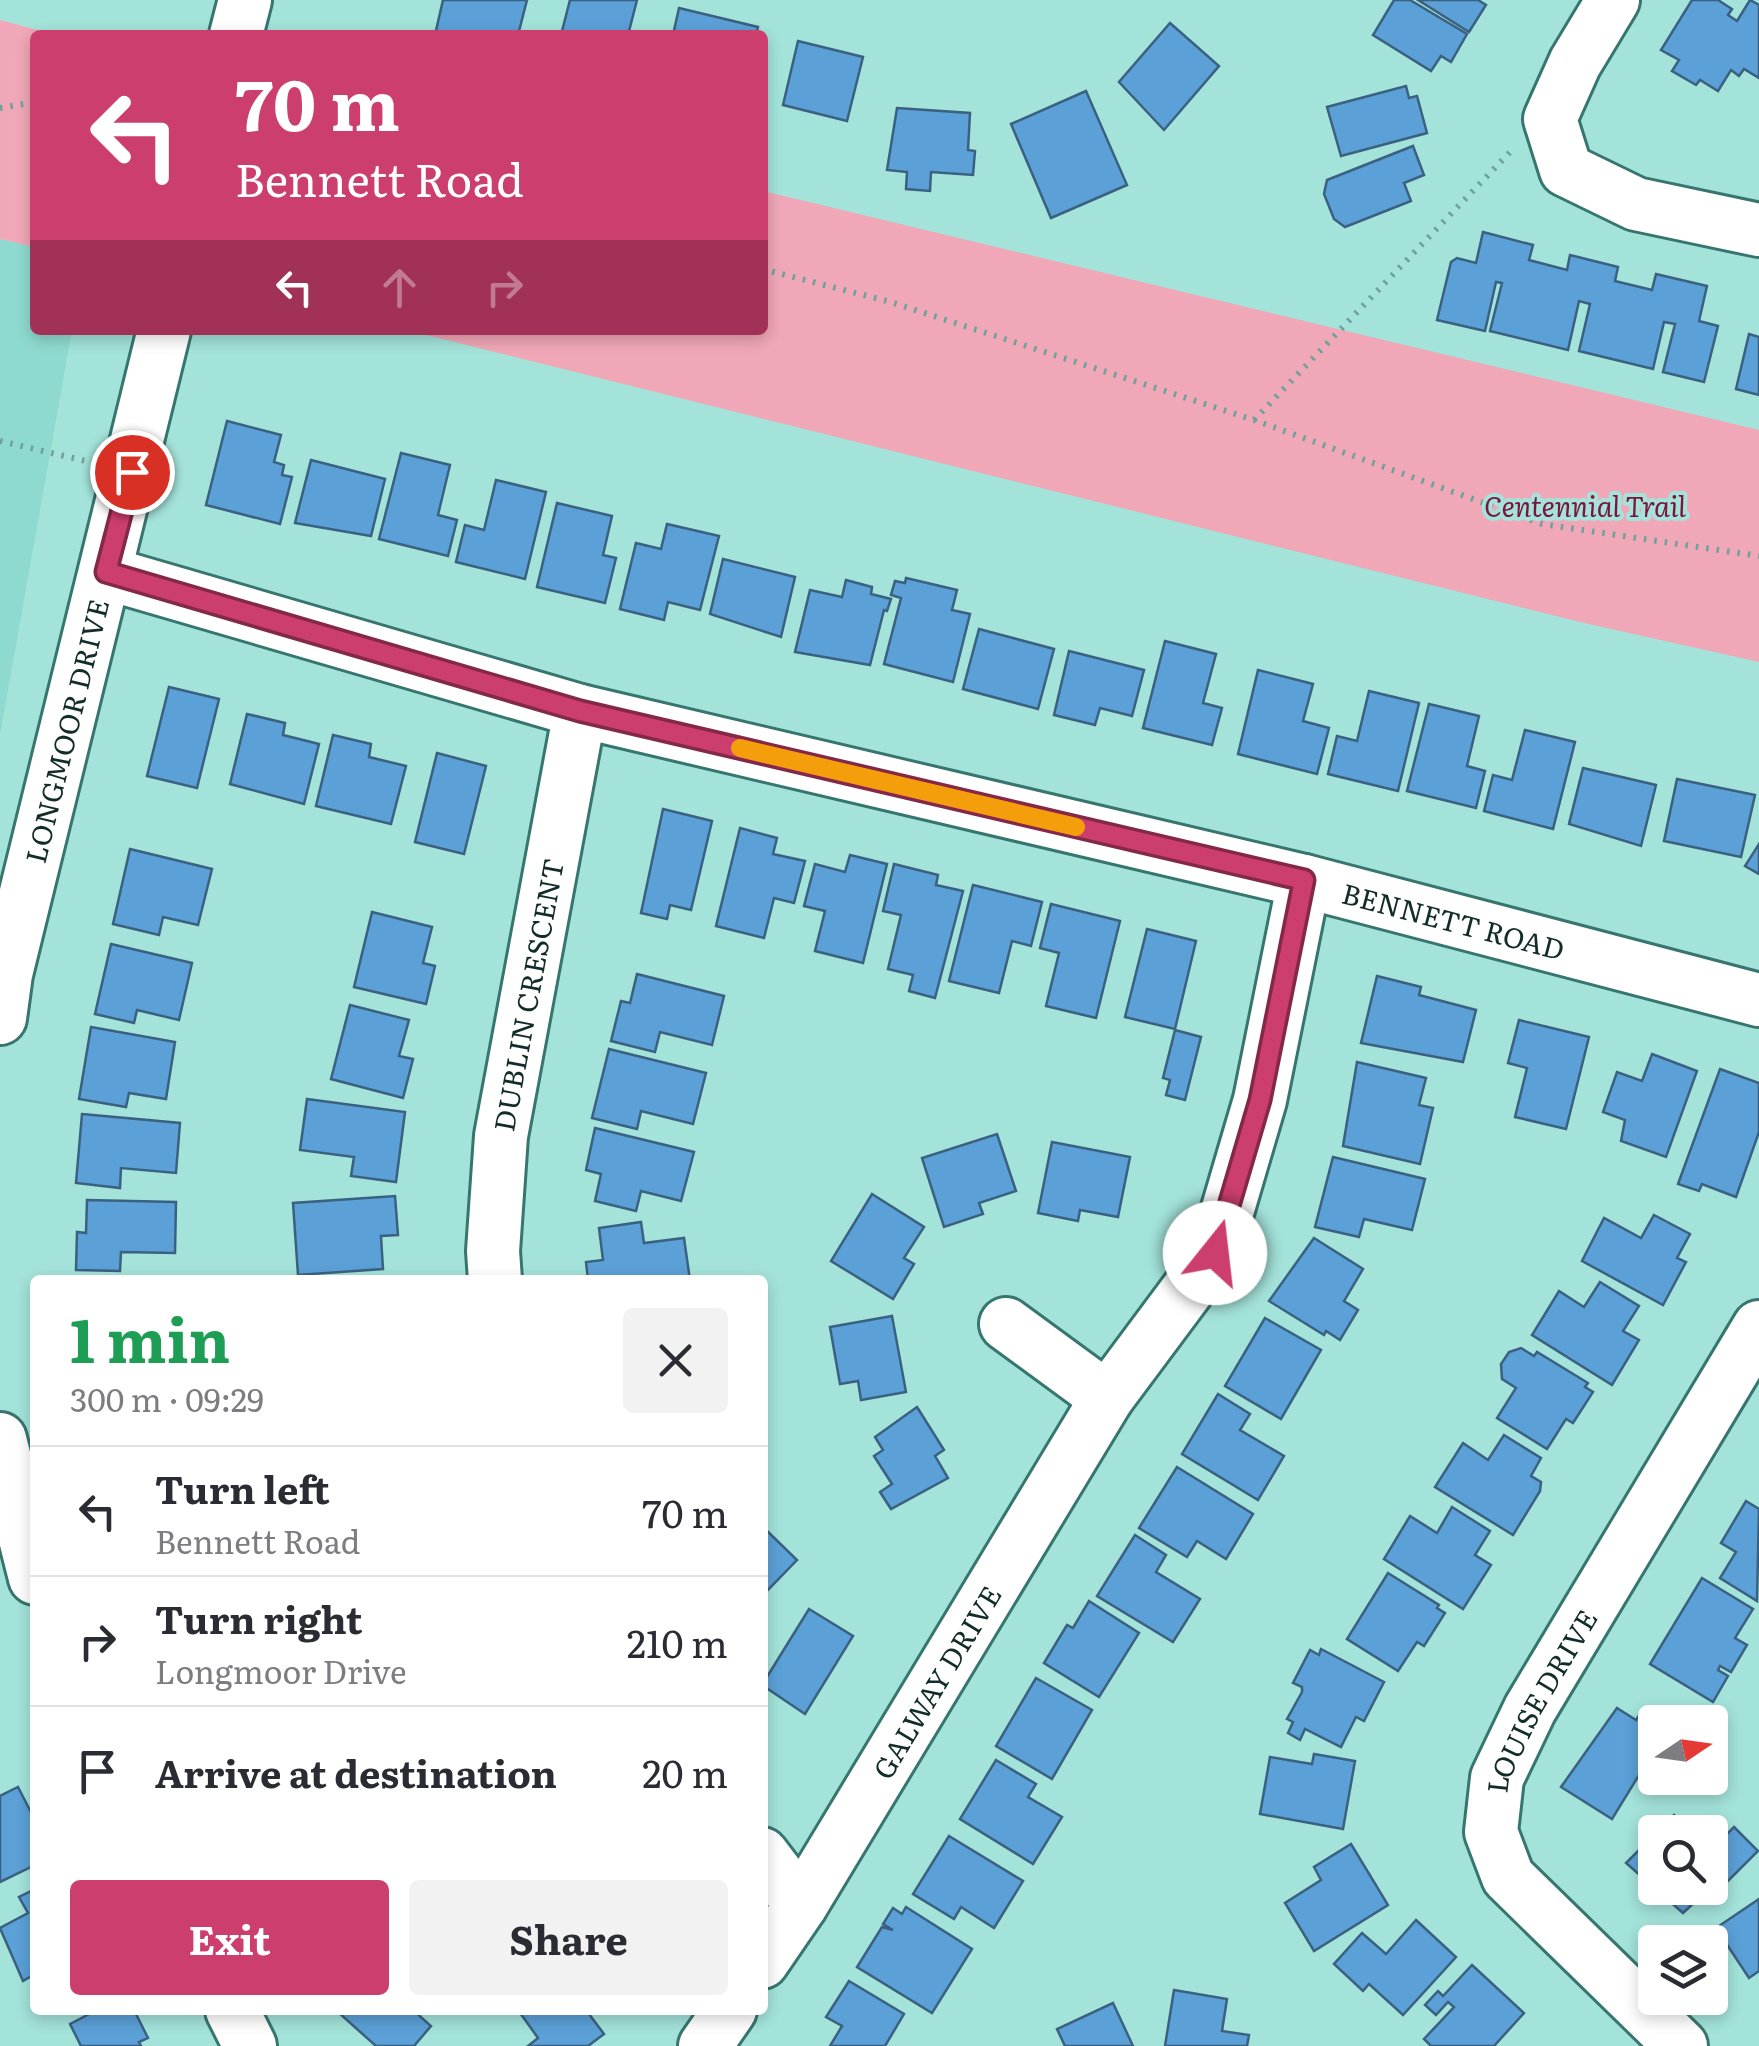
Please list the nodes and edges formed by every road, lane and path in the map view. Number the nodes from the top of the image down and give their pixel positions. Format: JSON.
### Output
{"nodes":[{"id":1,"x":245,"y":0,"type":"edge"},
{"id":2,"x":1613,"y":0,"type":"edge"},
{"id":3,"x":237,"y":30,"type":"edge"},
{"id":4,"x":30,"y":103,"type":"edge"},
{"id":5,"x":0,"y":108,"type":"edge"},
{"id":6,"x":1550,"y":119,"type":"junction"},
{"id":7,"x":1759,"y":230,"type":"edge"},
{"id":8,"x":768,"y":271,"type":"edge"},
{"id":9,"x":163,"y":335,"type":"edge"},
{"id":10,"x":1254,"y":420,"type":"junction"},
{"id":11,"x":0,"y":441,"type":"edge"},
{"id":12,"x":132,"y":472,"type":"junction"},
{"id":13,"x":1759,"y":556,"type":"edge"},
{"id":14,"x":106,"y":572,"type":"junction"},
{"id":15,"x":580,"y":711,"type":"junction"},
{"id":16,"x":1304,"y":880,"type":"junction"},
{"id":17,"x":1759,"y":1000,"type":"edge"},
{"id":18,"x":0,"y":1018,"type":"edge"},
{"id":19,"x":494,"y":1275,"type":"edge"},
{"id":20,"x":1006,"y":1324,"type":"dead end"},
{"id":21,"x":1759,"y":1327,"type":"edge"},
{"id":22,"x":1107,"y":1398,"type":"junction"},
{"id":23,"x":0,"y":1440,"type":"edge"},
{"id":24,"x":30,"y":1558,"type":"edge"},
{"id":25,"x":30,"y":1597,"type":"edge"},
{"id":26,"x":0,"y":1606,"type":"edge"},
{"id":27,"x":768,"y":1862,"type":"edge"},
{"id":28,"x":801,"y":1905,"type":"junction"},
{"id":29,"x":768,"y":1953,"type":"edge"},
{"id":30,"x":234,"y":2015,"type":"edge"},
{"id":31,"x":727,"y":2015,"type":"edge"},
{"id":32,"x":250,"y":2046,"type":"edge"},
{"id":33,"x":705,"y":2046,"type":"edge"},
{"id":34,"x":1681,"y":2046,"type":"edge"}],
"edges":[{"from":1,"to":3,"type":"street"},
{"from":2,"to":6,"type":"street"},
{"from":4,"to":5,"type":"path"},
{"from":6,"to":7,"type":"street"},
{"from":6,"to":10,"type":"path"},
{"from":8,"to":10,"type":"path"},
{"from":9,"to":12,"type":"street","name":"LONGMOOR DRIVE"},
{"from":10,"to":13,"type":"path"},
{"from":11,"to":12,"type":"path"},
{"from":12,"to":14,"type":"street","name":"LONGMOOR DRIVE"},
{"from":14,"to":15,"type":"street","name":"BENNETT ROAD"},
{"from":14,"to":18,"type":"street","name":"LONGMOOR DRIVE"},
{"from":15,"to":16,"type":"street","name":"BENNETT ROAD"},
{"from":15,"to":19,"type":"street","name":"DUBLIN CRESCENT"},
{"from":16,"to":17,"type":"street","name":"BENNETT ROAD"},
{"from":16,"to":22,"type":"street","name":"GALWAY DRIVE"},
{"from":20,"to":22,"type":"street"},
{"from":21,"to":34,"type":"street","name":"LOUISE DRIVE"},
{"from":22,"to":28,"type":"street","name":"GALWAY DRIVE"},
{"from":23,"to":24,"type":"street"},
{"from":25,"to":26,"type":"street"},
{"from":27,"to":28,"type":"street"},
{"from":28,"to":29,"type":"street","name":"GALWAY DRIVE"},
{"from":30,"to":32,"type":"street"},
{"from":31,"to":33,"type":"street"}]}
